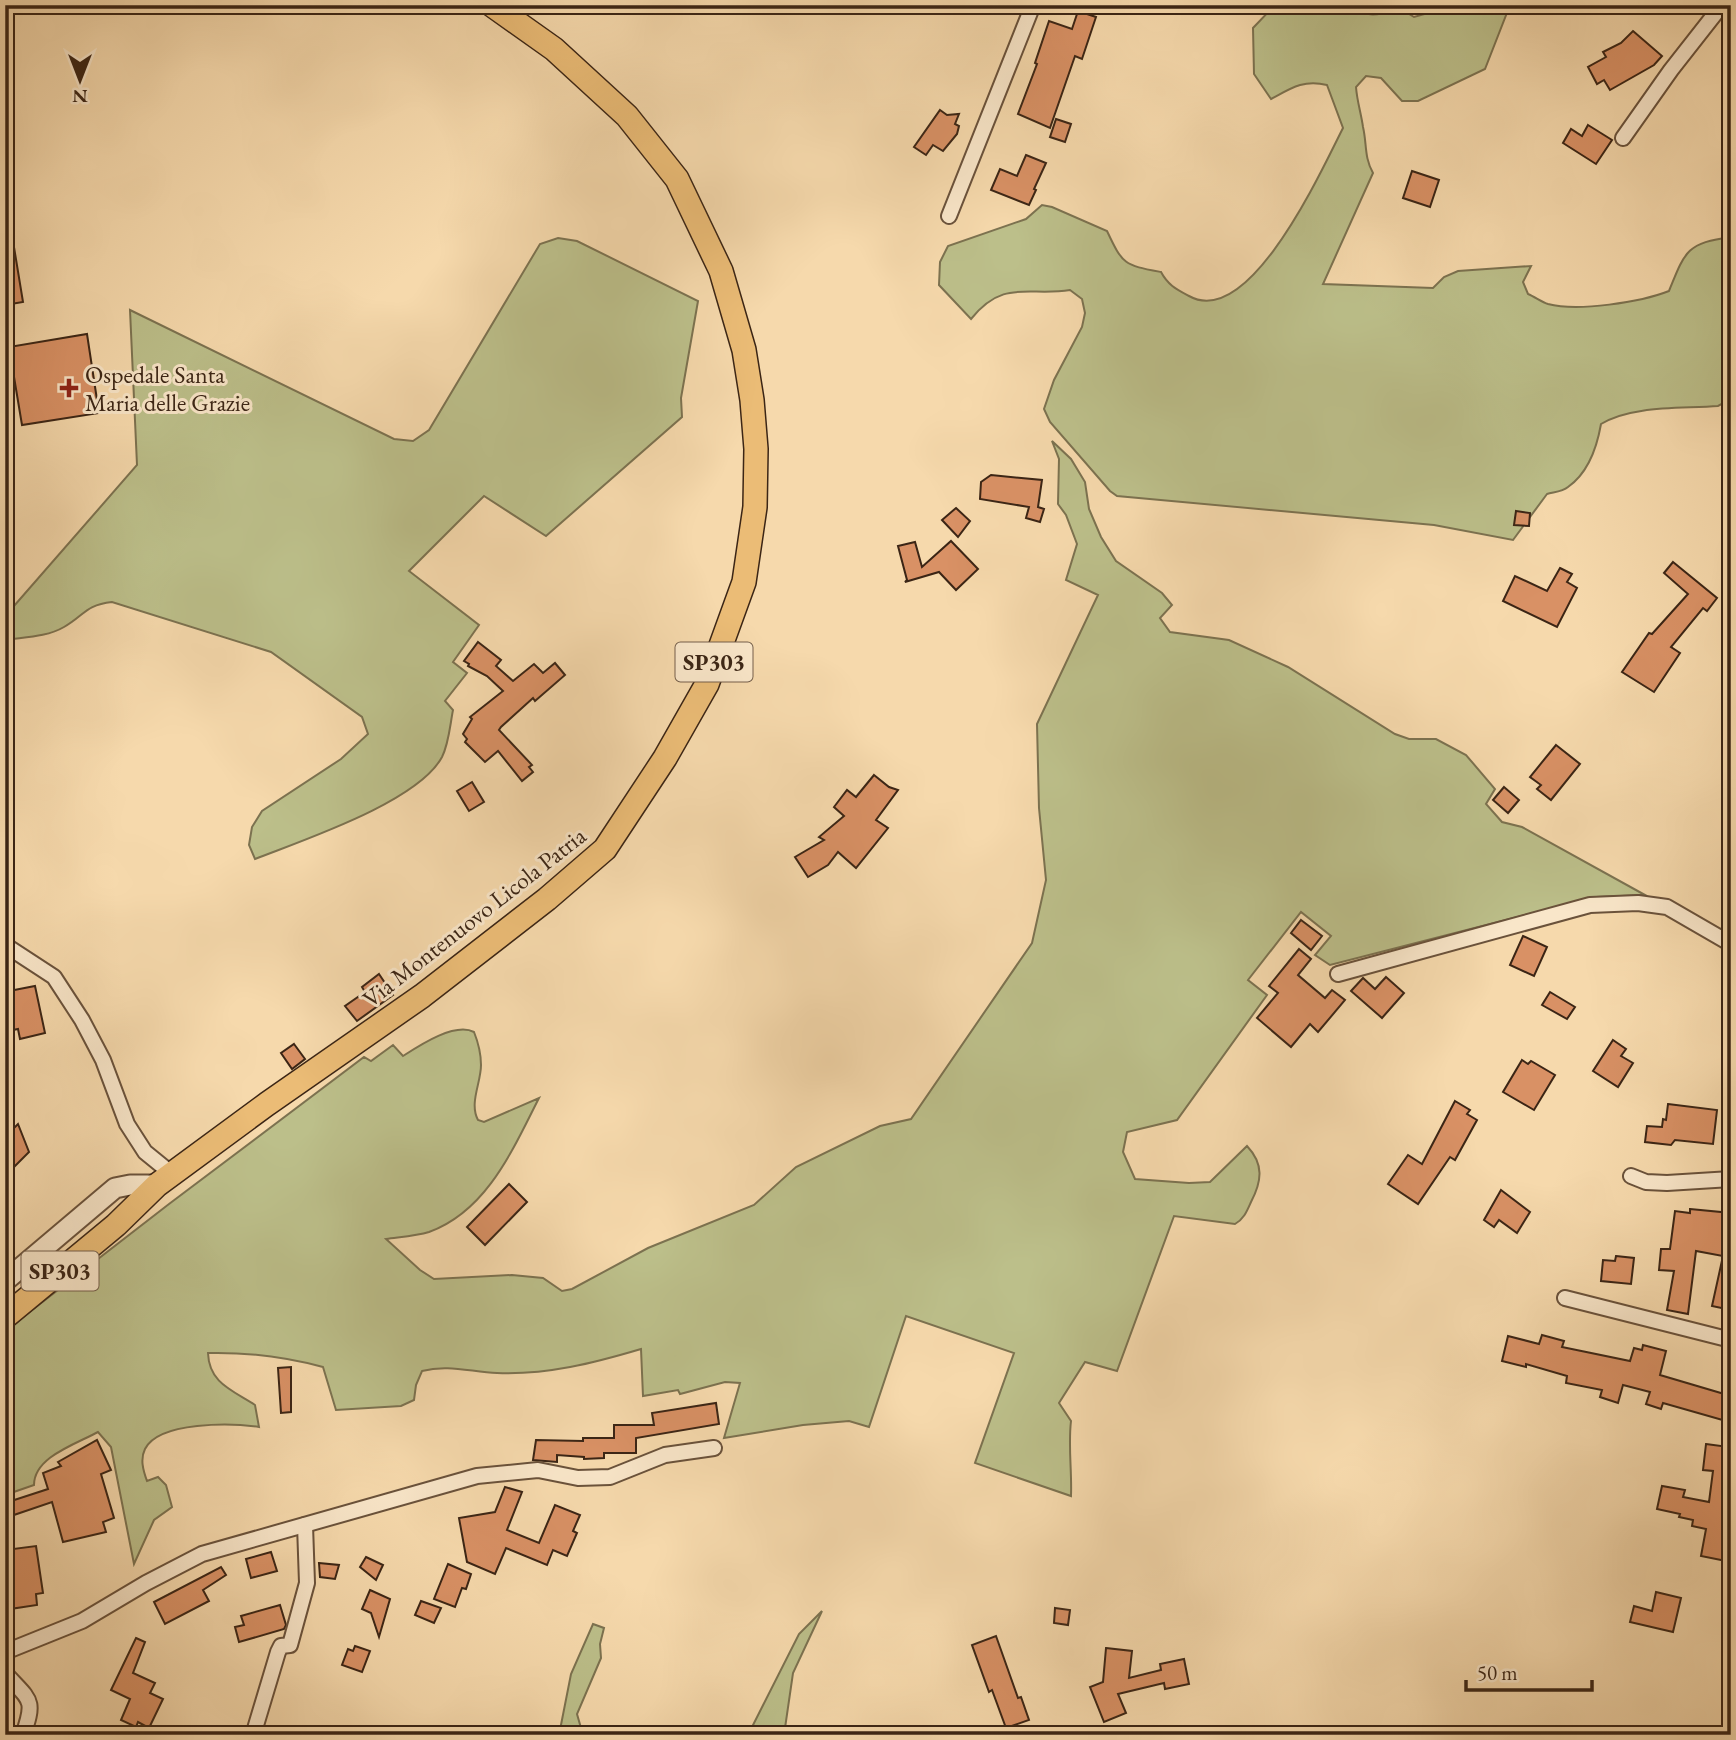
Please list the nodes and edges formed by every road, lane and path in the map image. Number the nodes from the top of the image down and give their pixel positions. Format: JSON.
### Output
{"nodes":[{"id":1,"x":492,"y":5,"type":"edge"},
{"id":2,"x":1033,"y":5,"type":"edge"},
{"id":3,"x":1722,"y":5,"type":"edge"},
{"id":4,"x":1623,"y":138,"type":"dead end"},
{"id":5,"x":948,"y":216,"type":"dead end"},
{"id":6,"x":1731,"y":944,"type":"edge"},
{"id":7,"x":5,"y":945,"type":"edge"},
{"id":8,"x":1338,"y":974,"type":"dead end"},
{"id":9,"x":1631,"y":1176,"type":"dead end"},
{"id":10,"x":164,"y":1179,"type":"junction"},
{"id":11,"x":1731,"y":1179,"type":"edge"},
{"id":12,"x":95,"y":1204,"type":"junction"},
{"id":13,"x":116,"y":1224,"type":"junction"},
{"id":14,"x":5,"y":1280,"type":"edge"},
{"id":15,"x":1565,"y":1298,"type":"dead end"},
{"id":16,"x":5,"y":1317,"type":"edge"},
{"id":17,"x":1731,"y":1340,"type":"edge"},
{"id":18,"x":714,"y":1448,"type":"dead end"},
{"id":19,"x":305,"y":1525,"type":"junction"},
{"id":20,"x":5,"y":1652,"type":"edge"},
{"id":21,"x":5,"y":1673,"type":"edge"},
{"id":22,"x":254,"y":1732,"type":"dead end"},
{"id":23,"x":23,"y":1735,"type":"edge"}],
"edges":[{"from":1,"to":10,"type":"main road","name":"Via Montenuovo Licola Patria","number":"SP303"},
{"from":2,"to":5,"type":"street"},
{"from":3,"to":4,"type":"street"},
{"from":6,"to":8,"type":"street"},
{"from":7,"to":10,"type":"street"},
{"from":9,"to":11,"type":"street"},
{"from":10,"to":12,"type":"street"},
{"from":10,"to":13,"type":"main road","name":"Via Montenuovo Licola Patria","number":"SP303"},
{"from":12,"to":13,"type":"street"},
{"from":12,"to":14,"type":"street"},
{"from":13,"to":16,"type":"main road","name":"Via Montenuovo Licola Patria","number":"SP303"},
{"from":15,"to":17,"type":"street"},
{"from":18,"to":19,"type":"street"},
{"from":19,"to":20,"type":"street"},
{"from":19,"to":22,"type":"street"},
{"from":21,"to":23,"type":"street"}]}
